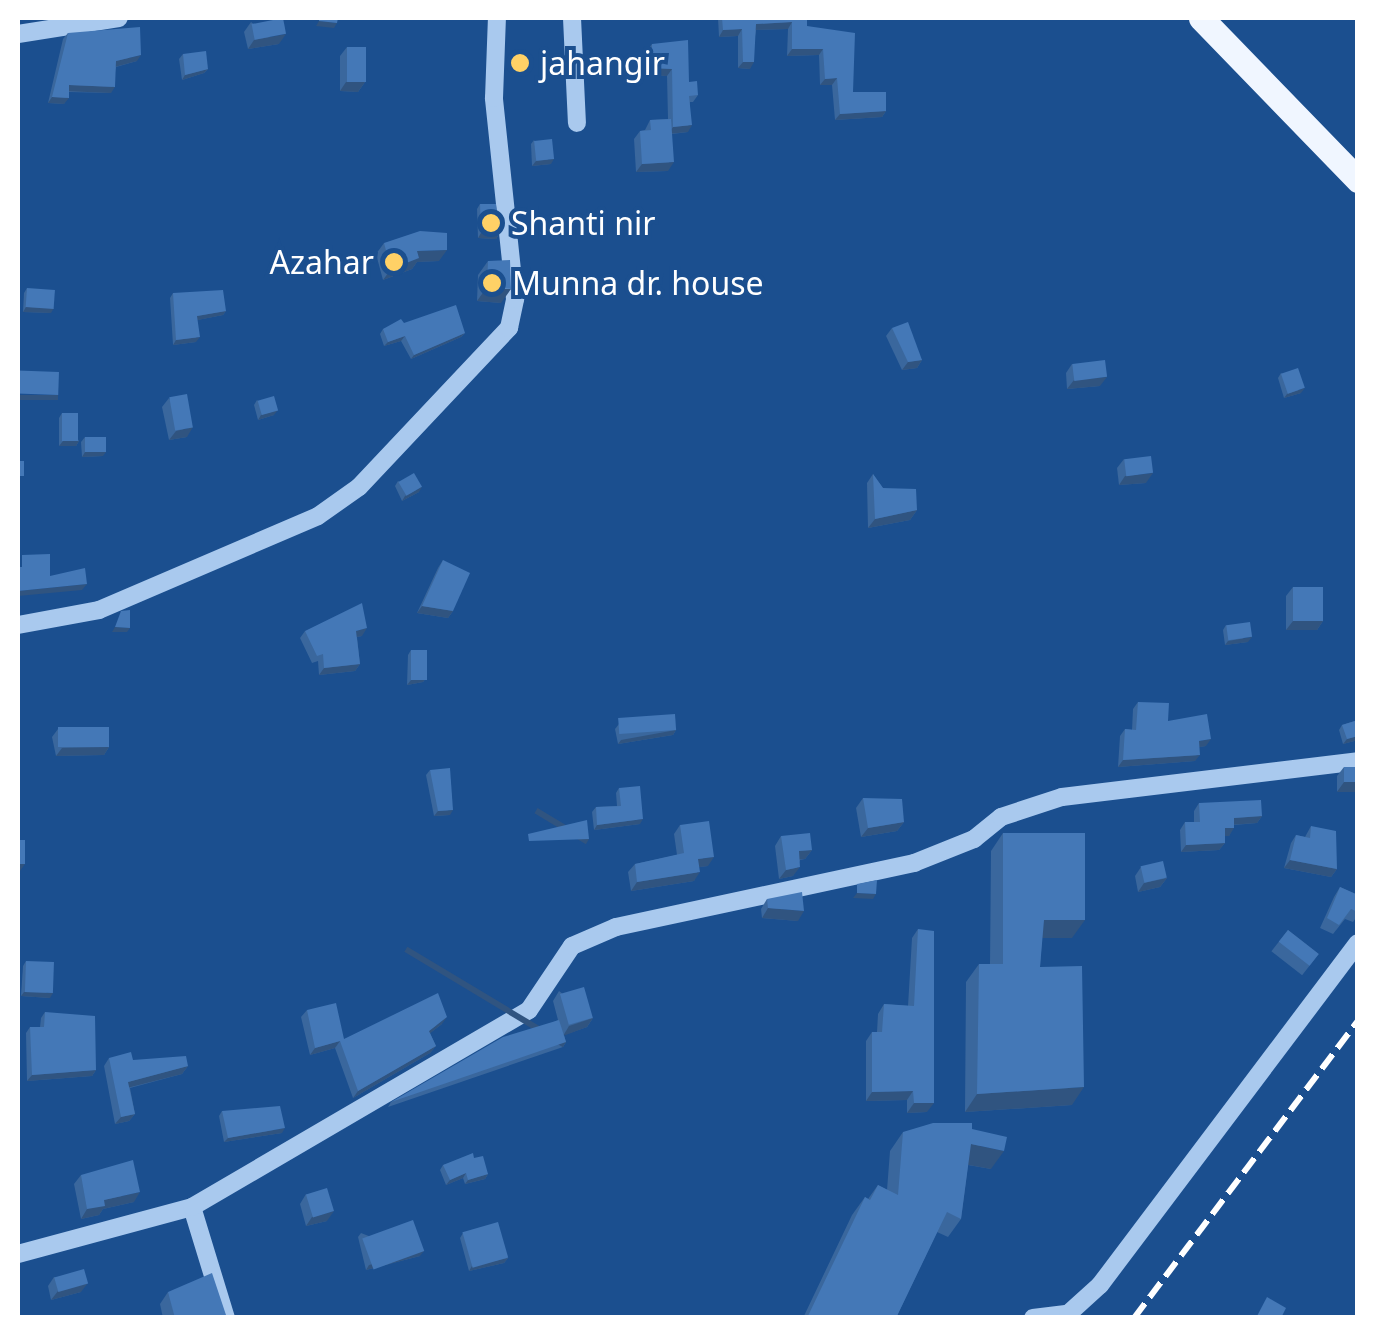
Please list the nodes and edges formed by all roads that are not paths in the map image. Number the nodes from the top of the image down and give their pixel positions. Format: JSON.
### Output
{"nodes":[{"id":1,"x":119,"y":18,"type":"edge"},
{"id":2,"x":497,"y":18,"type":"edge"},
{"id":3,"x":572,"y":18,"type":"edge"},
{"id":4,"x":1201,"y":18,"type":"edge"},
{"id":5,"x":18,"y":34,"type":"edge"},
{"id":6,"x":577,"y":123,"type":"dead end"},
{"id":7,"x":1358,"y":180,"type":"edge"},
{"id":8,"x":18,"y":625,"type":"edge"},
{"id":9,"x":1358,"y":761,"type":"edge"},
{"id":10,"x":1358,"y":943,"type":"edge"},
{"id":11,"x":192,"y":1207,"type":"junction"},
{"id":12,"x":18,"y":1254,"type":"edge"},
{"id":13,"x":226,"y":1318,"type":"edge"},
{"id":14,"x":1033,"y":1318,"type":"edge"}],
"edges":[{"from":1,"to":5,"type":"street"},
{"from":2,"to":8,"type":"street"},
{"from":3,"to":6,"type":"street"},
{"from":4,"to":7,"type":"main road"},
{"from":9,"to":11,"type":"street"},
{"from":10,"to":14,"type":"street"},
{"from":11,"to":12,"type":"street"},
{"from":11,"to":13,"type":"street"}]}
